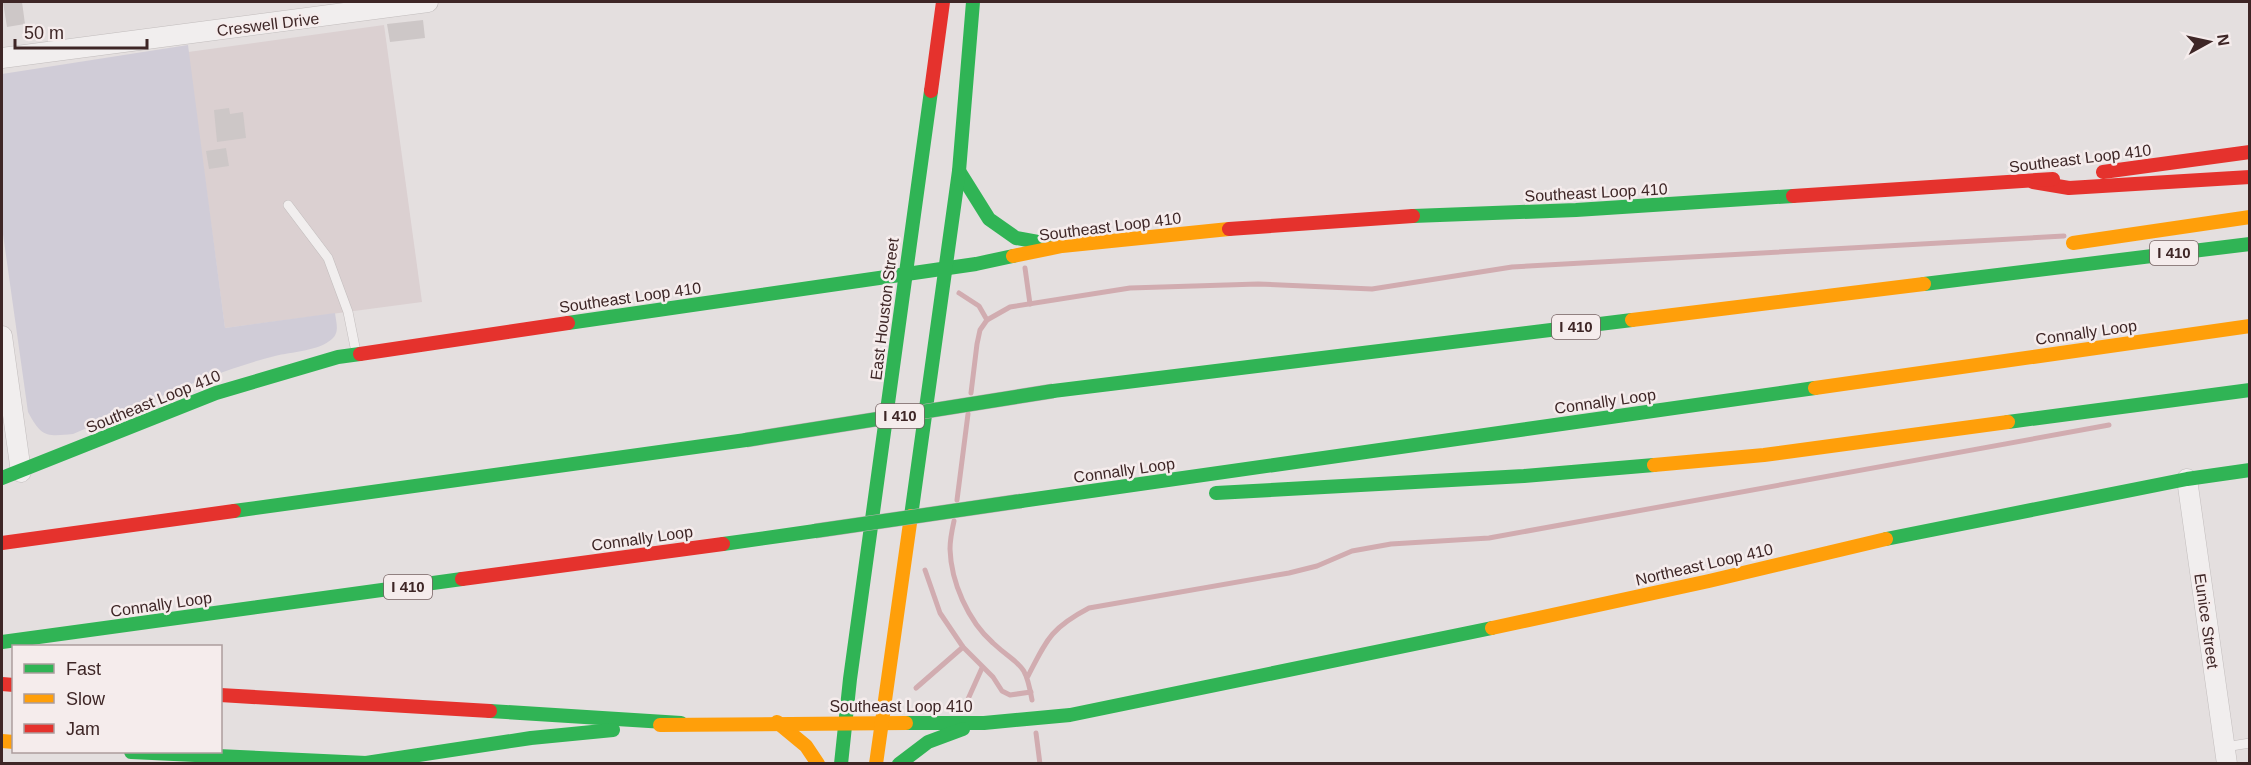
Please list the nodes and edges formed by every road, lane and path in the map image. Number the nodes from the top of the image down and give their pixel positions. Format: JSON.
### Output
{"nodes":[{"id":1,"x":428,"y":2,"type":"edge"},
{"id":2,"x":943,"y":2,"type":"edge"},
{"id":3,"x":973,"y":2,"type":"edge"},
{"id":4,"x":2,"y":58,"type":"edge"},
{"id":5,"x":2250,"y":152,"type":"edge"},
{"id":6,"x":959,"y":171,"type":"junction"},
{"id":7,"x":2250,"y":177,"type":"edge"},
{"id":8,"x":2033,"y":182,"type":"junction"},
{"id":9,"x":288,"y":205,"type":"dead end"},
{"id":10,"x":2250,"y":217,"type":"edge"},
{"id":11,"x":2250,"y":244,"type":"edge"},
{"id":12,"x":2062,"y":245,"type":"dead end"},
{"id":13,"x":1062,"y":246,"type":"junction"},
{"id":14,"x":945,"y":268,"type":"junction"},
{"id":15,"x":907,"y":272,"type":"junction"},
{"id":16,"x":1794,"y":285,"type":"dead end"},
{"id":17,"x":1684,"y":313,"type":"junction"},
{"id":18,"x":2250,"y":326,"type":"edge"},
{"id":19,"x":2,"y":336,"type":"edge"},
{"id":20,"x":356,"y":354,"type":"junction"},
{"id":21,"x":2250,"y":390,"type":"edge"},
{"id":22,"x":2250,"y":470,"type":"edge"},
{"id":23,"x":21,"y":472,"type":"junction"},
{"id":24,"x":2,"y":478,"type":"edge"},
{"id":25,"x":2187,"y":479,"type":"junction"},
{"id":26,"x":1147,"y":484,"type":"junction"},
{"id":27,"x":1203,"y":494,"type":"dead end"},
{"id":28,"x":1180,"y":495,"type":"dead end"},
{"id":29,"x":2,"y":543,"type":"edge"},
{"id":30,"x":2,"y":642,"type":"edge"},
{"id":31,"x":222,"y":695,"type":"edge"},
{"id":32,"x":1168,"y":696,"type":"joint"},
{"id":33,"x":777,"y":722,"type":"junction"},
{"id":34,"x":844,"y":722,"type":"junction"},
{"id":35,"x":883,"y":722,"type":"junction"},
{"id":36,"x":681,"y":723,"type":"junction"},
{"id":37,"x":984,"y":723,"type":"junction"},
{"id":38,"x":2250,"y":743,"type":"edge"},
{"id":39,"x":152,"y":753,"type":"edge"},
{"id":40,"x":2226,"y":755,"type":"edge"},
{"id":41,"x":818,"y":764,"type":"edge"},
{"id":42,"x":841,"y":764,"type":"edge"},
{"id":43,"x":876,"y":764,"type":"edge"},
{"id":44,"x":899,"y":764,"type":"edge"}],
"edges":[{"from":1,"to":4,"type":"street","name":"Creswell Drive"},
{"from":2,"to":15,"type":"main road","name":"East Houston Street"},
{"from":3,"to":6,"type":"main road"},
{"from":5,"to":8,"type":"main road","name":"Southeast Loop 410"},
{"from":6,"to":13,"type":"main road"},
{"from":6,"to":14,"type":"main road"},
{"from":7,"to":8,"type":"main road"},
{"from":8,"to":13,"type":"main road","name":"Southeast Loop 410"},
{"from":9,"to":20,"type":"lane"},
{"from":10,"to":12,"type":"main road"},
{"from":11,"to":17,"type":"main road","number":"I 410"},
{"from":13,"to":14,"type":"main road","name":"Southeast Loop 410"},
{"from":14,"to":15,"type":"main road","name":"Southeast Loop 410"},
{"from":14,"to":35,"type":"main road"},
{"from":15,"to":20,"type":"main road","name":"Southeast Loop 410"},
{"from":15,"to":34,"type":"main road","name":"East Houston Street"},
{"from":16,"to":17,"type":"main road"},
{"from":17,"to":29,"type":"main road","number":"I 410","bridge":true},
{"from":18,"to":26,"type":"main road","name":"Connally Loop","number":"I 410"},
{"from":19,"to":23,"type":"street"},
{"from":20,"to":23,"type":"main road","name":"Southeast Loop 410"},
{"from":21,"to":27,"type":"main road"},
{"from":22,"to":25,"type":"main road","name":"Northeast Loop 410"},
{"from":23,"to":24,"type":"main road","name":"Southeast Loop 410"},
{"from":25,"to":32,"type":"main road","name":"Northeast Loop 410"},
{"from":25,"to":40,"type":"street","name":"Eunice Street"},
{"from":26,"to":28,"type":"main road"},
{"from":26,"to":30,"type":"main road","name":"Connally Loop","number":"I 410","bridge":true},
{"from":31,"to":36,"type":"main road"},
{"from":32,"to":37,"type":"main road","name":"Southeast Loop 410"},
{"from":33,"to":34,"type":"main road","name":"Southeast Loop 410"},
{"from":33,"to":36,"type":"main road","name":"Southeast Loop 410"},
{"from":33,"to":41,"type":"main road"},
{"from":34,"to":35,"type":"main road","name":"Southeast Loop 410"},
{"from":34,"to":42,"type":"main road","name":"East Houston Street"},
{"from":35,"to":37,"type":"main road","name":"Southeast Loop 410"},
{"from":35,"to":43,"type":"main road"},
{"from":36,"to":39,"type":"main road","name":"Southeast Loop 410"},
{"from":37,"to":44,"type":"main road"},
{"from":38,"to":40,"type":"lane"}]}
